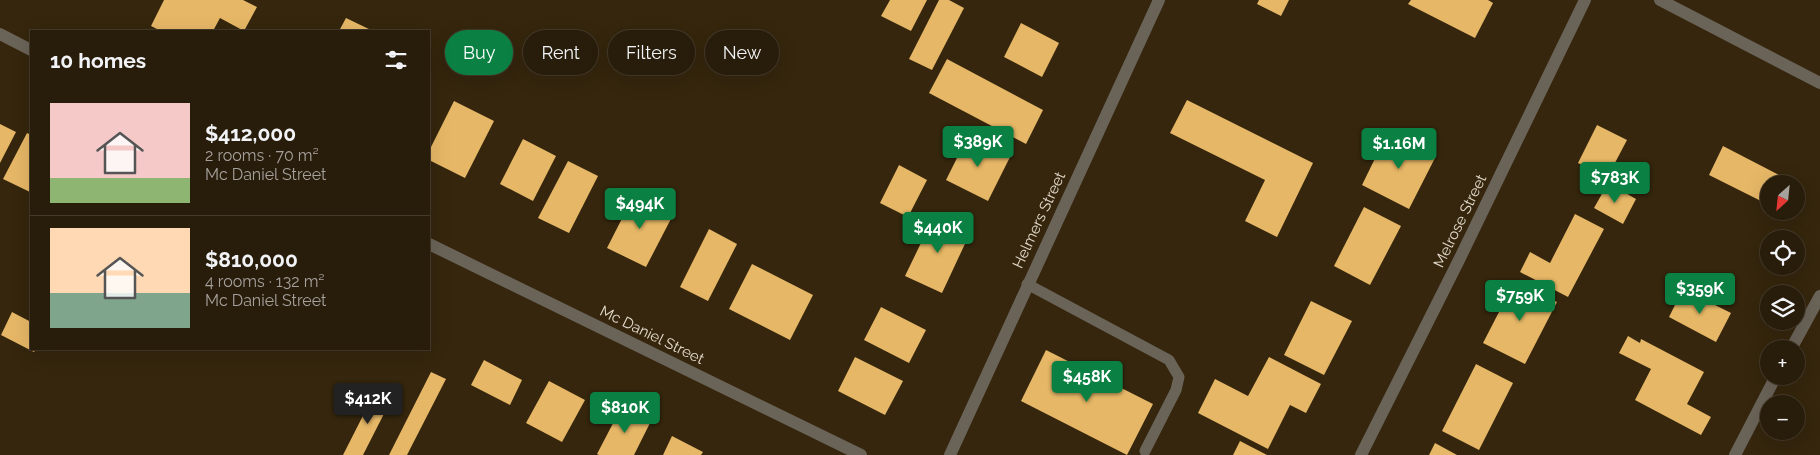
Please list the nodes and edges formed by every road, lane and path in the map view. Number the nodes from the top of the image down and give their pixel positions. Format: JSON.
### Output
{"nodes":[{"id":1,"x":1585,"y":0,"type":"edge"},
{"id":2,"x":1660,"y":0,"type":"edge"},
{"id":3,"x":1154,"y":2,"type":"edge"},
{"id":4,"x":0,"y":34,"type":"edge"},
{"id":5,"x":30,"y":49,"type":"edge"},
{"id":6,"x":1820,"y":83,"type":"edge"},
{"id":7,"x":430,"y":244,"type":"edge"},
{"id":8,"x":1027,"y":284,"type":"junction"},
{"id":9,"x":1820,"y":296,"type":"edge"},
{"id":10,"x":1796,"y":340,"type":"edge"},
{"id":11,"x":1771,"y":385,"type":"edge"},
{"id":12,"x":1145,"y":451,"type":"dead end"},
{"id":13,"x":861,"y":455,"type":"edge"},
{"id":14,"x":950,"y":455,"type":"edge"},
{"id":15,"x":1361,"y":455,"type":"edge"},
{"id":16,"x":1735,"y":455,"type":"edge"}],
"edges":[{"from":1,"to":15,"type":"street","name":"Melrose Street"},
{"from":2,"to":6,"type":"street"},
{"from":3,"to":8,"type":"street","name":"Helmers Street"},
{"from":4,"to":5,"type":"street"},
{"from":7,"to":13,"type":"street","name":"Mc Daniel Street"},
{"from":8,"to":12,"type":"lane"},
{"from":8,"to":14,"type":"street","name":"Helmers Street"},
{"from":9,"to":10,"type":"street"},
{"from":11,"to":16,"type":"street"}]}
